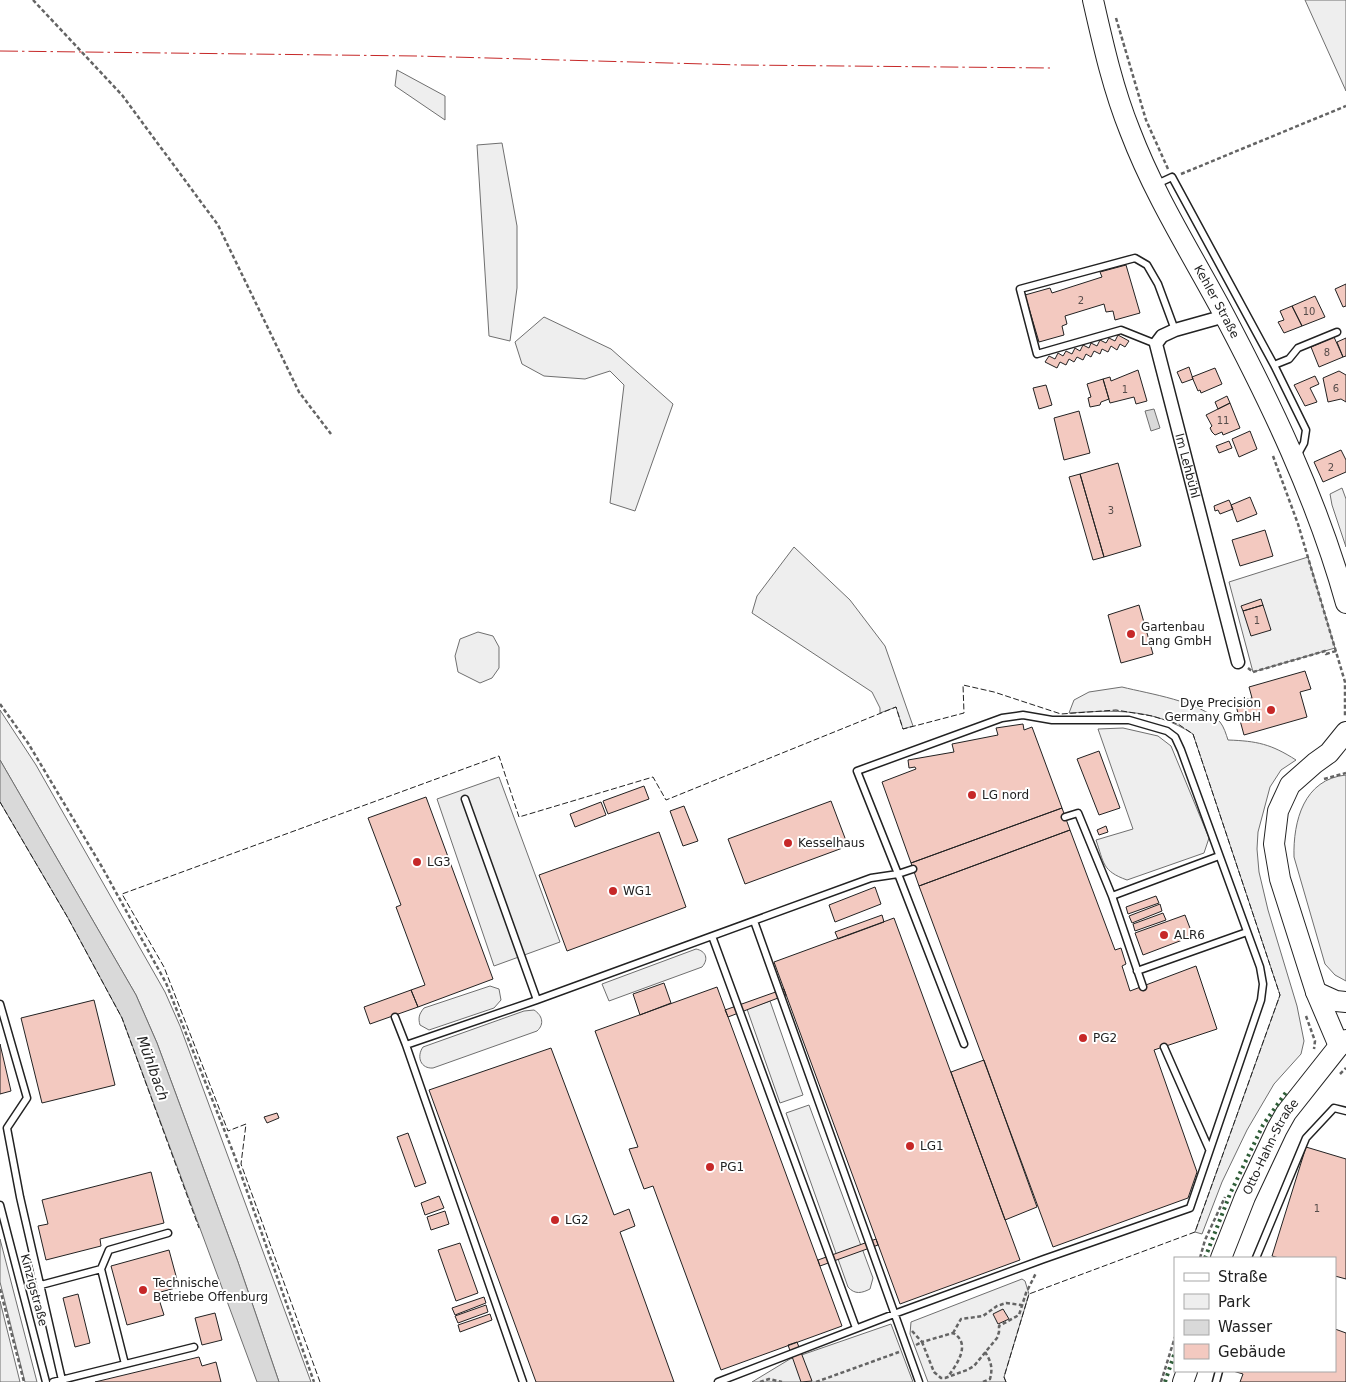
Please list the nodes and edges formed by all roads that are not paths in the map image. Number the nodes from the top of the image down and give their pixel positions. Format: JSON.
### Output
{"nodes":[{"id":1,"x":1093,"y":0,"type":"edge"},
{"id":2,"x":1163,"y":181,"type":"junction"},
{"id":3,"x":1224,"y":316,"type":"junction"},
{"id":4,"x":1175,"y":330,"type":"junction"},
{"id":5,"x":1337,"y":332,"type":"dead end"},
{"id":6,"x":1156,"y":344,"type":"junction"},
{"id":7,"x":1274,"y":365,"type":"junction"},
{"id":8,"x":1292,"y":455,"type":"junction"},
{"id":9,"x":1346,"y":602,"type":"edge"},
{"id":10,"x":1238,"y":662,"type":"road end"},
{"id":11,"x":1346,"y":724,"type":"edge"},
{"id":12,"x":1338,"y":751,"type":"edge"},
{"id":13,"x":465,"y":799,"type":"dead end"},
{"id":14,"x":1065,"y":817,"type":"dead end"},
{"id":15,"x":1219,"y":856,"type":"junction"},
{"id":16,"x":913,"y":869,"type":"dead end"},
{"id":17,"x":898,"y":874,"type":"junction"},
{"id":18,"x":1112,"y":896,"type":"junction"},
{"id":19,"x":754,"y":921,"type":"junction"},
{"id":20,"x":1247,"y":932,"type":"junction"},
{"id":21,"x":712,"y":936,"type":"junction"},
{"id":22,"x":1138,"y":971,"type":"junction"},
{"id":23,"x":1142,"y":987,"type":"dead end"},
{"id":24,"x":1316,"y":992,"type":"junction"},
{"id":25,"x":537,"y":1000,"type":"junction"},
{"id":26,"x":1346,"y":1002,"type":"edge"},
{"id":27,"x":0,"y":1004,"type":"edge"},
{"id":28,"x":395,"y":1017,"type":"dead end"},
{"id":29,"x":1343,"y":1043,"type":"edge"},
{"id":30,"x":964,"y":1044,"type":"dead end"},
{"id":31,"x":406,"y":1045,"type":"junction"},
{"id":32,"x":1164,"y":1047,"type":"dead end"},
{"id":33,"x":1346,"y":1111,"type":"edge"},
{"id":34,"x":1209,"y":1149,"type":"junction"},
{"id":35,"x":0,"y":1205,"type":"edge"},
{"id":36,"x":168,"y":1232,"type":"dead end"},
{"id":37,"x":1222,"y":1257,"type":"edge"},
{"id":38,"x":1256,"y":1257,"type":"edge"},
{"id":39,"x":101,"y":1269,"type":"junction"},
{"id":40,"x":41,"y":1285,"type":"junction"},
{"id":41,"x":895,"y":1314,"type":"junction"},
{"id":42,"x":856,"y":1328,"type":"junction"},
{"id":43,"x":194,"y":1347,"type":"dead end"},
{"id":44,"x":125,"y":1364,"type":"junction"},
{"id":45,"x":68,"y":1380,"type":"edge"},
{"id":46,"x":46,"y":1382,"type":"edge"},
{"id":47,"x":53,"y":1382,"type":"edge"},
{"id":48,"x":523,"y":1382,"type":"edge"},
{"id":49,"x":718,"y":1382,"type":"edge"},
{"id":50,"x":919,"y":1382,"type":"edge"}],
"edges":[{"from":1,"to":2,"type":"main road","name":"Kehler Straße"},
{"from":2,"to":3,"type":"main road","name":"Kehler Straße"},
{"from":2,"to":7,"type":"lane"},
{"from":3,"to":4,"type":"street"},
{"from":3,"to":8,"type":"main road","name":"Kehler Straße"},
{"from":4,"to":6,"type":"street"},
{"from":4,"to":6,"type":"lane"},
{"from":5,"to":7,"type":"lane"},
{"from":6,"to":10,"type":"street","name":"Im Lehbühl"},
{"from":7,"to":8,"type":"lane"},
{"from":8,"to":9,"type":"main road","name":"Kehler Straße"},
{"from":11,"to":12,"type":"main road"},
{"from":12,"to":24,"type":"main road"},
{"from":13,"to":25,"type":"lane"},
{"from":14,"to":18,"type":"lane"},
{"from":15,"to":17,"type":"lane"},
{"from":15,"to":18,"type":"lane"},
{"from":15,"to":20,"type":"lane"},
{"from":16,"to":17,"type":"lane"},
{"from":17,"to":19,"type":"lane"},
{"from":17,"to":30,"type":"lane"},
{"from":18,"to":22,"type":"lane"},
{"from":19,"to":21,"type":"lane"},
{"from":19,"to":41,"type":"lane"},
{"from":20,"to":22,"type":"lane"},
{"from":20,"to":34,"type":"lane"},
{"from":21,"to":25,"type":"lane"},
{"from":21,"to":42,"type":"lane"},
{"from":22,"to":23,"type":"lane"},
{"from":24,"to":26,"type":"main road"},
{"from":24,"to":29,"type":"main road"},
{"from":25,"to":31,"type":"lane"},
{"from":27,"to":40,"type":"lane"},
{"from":28,"to":31,"type":"lane"},
{"from":29,"to":37,"type":"main road","name":"Otto-Hahn-Straße"},
{"from":31,"to":48,"type":"lane"},
{"from":32,"to":34,"type":"lane"},
{"from":33,"to":38,"type":"lane"},
{"from":34,"to":41,"type":"lane"},
{"from":35,"to":46,"type":"lane","name":"Kinzigstraße"},
{"from":36,"to":39,"type":"lane"},
{"from":39,"to":40,"type":"lane"},
{"from":39,"to":44,"type":"lane"},
{"from":40,"to":45,"type":"lane"},
{"from":41,"to":42,"type":"lane"},
{"from":41,"to":50,"type":"lane"},
{"from":42,"to":49,"type":"lane"},
{"from":43,"to":44,"type":"lane"},
{"from":44,"to":45,"type":"lane"},
{"from":45,"to":47,"type":"lane"}]}
